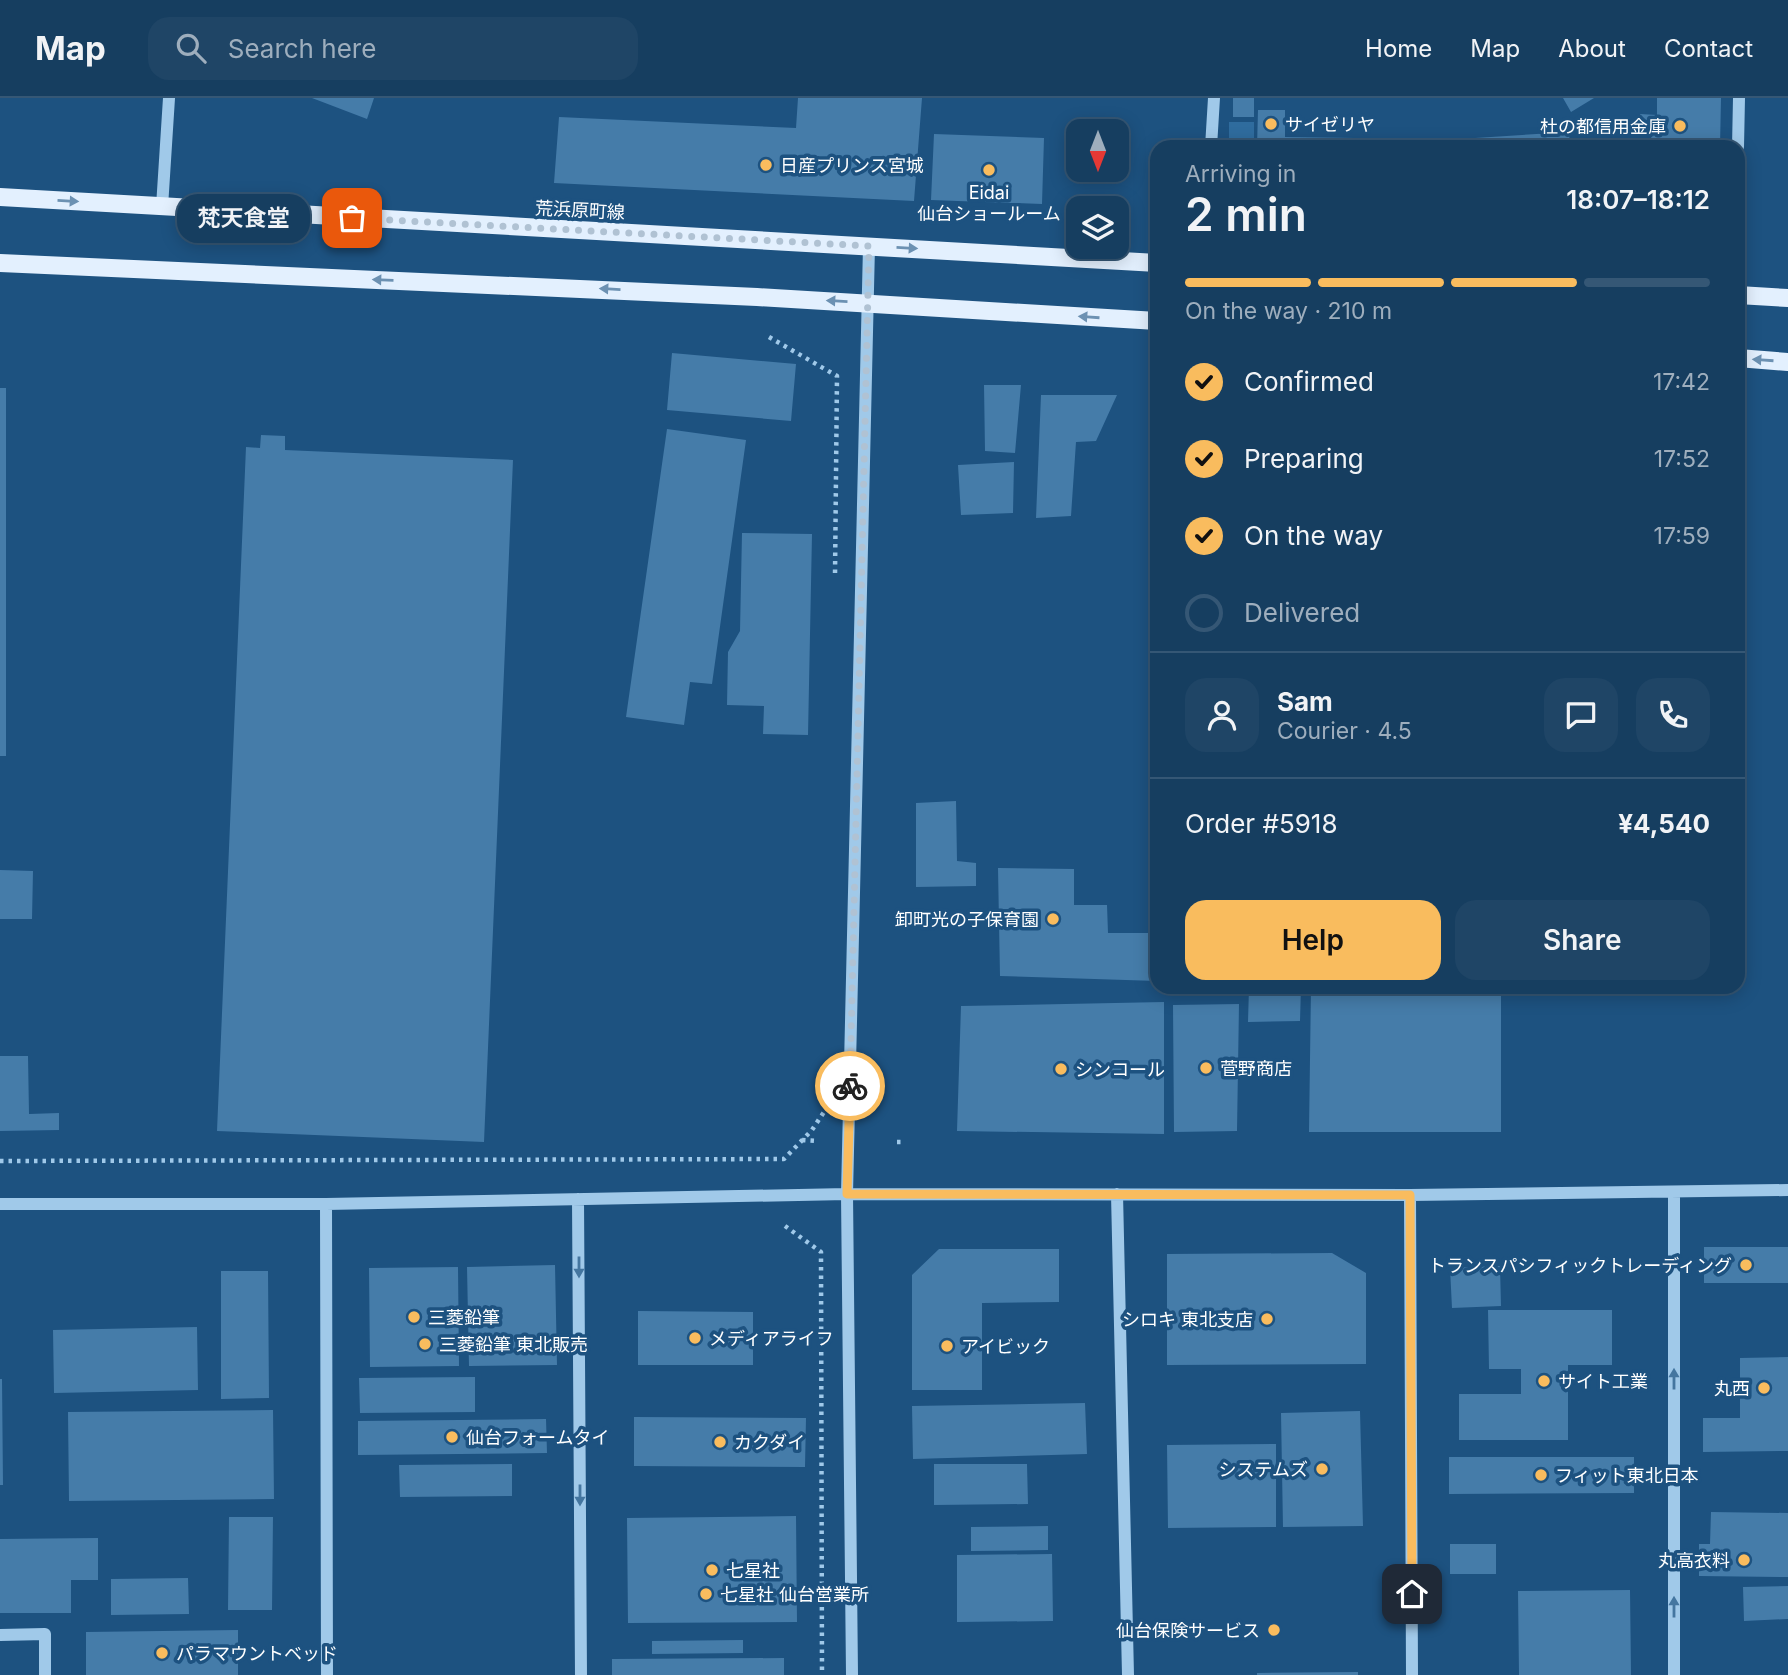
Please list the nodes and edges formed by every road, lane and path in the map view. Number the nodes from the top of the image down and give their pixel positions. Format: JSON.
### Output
{"nodes":[{"id":1,"x":169,"y":98,"type":"edge"},
{"id":2,"x":1214,"y":98,"type":"edge"},
{"id":3,"x":1739,"y":98,"type":"edge"},
{"id":4,"x":1211,"y":140,"type":"edge"},
{"id":5,"x":1738,"y":140,"type":"edge"},
{"id":6,"x":0,"y":197,"type":"edge"},
{"id":7,"x":162,"y":207,"type":"junction"},
{"id":8,"x":869,"y":246,"type":"junction"},
{"id":9,"x":0,"y":263,"type":"edge"},
{"id":10,"x":1150,"y":263,"type":"edge"},
{"id":11,"x":1745,"y":295,"type":"edge"},
{"id":12,"x":1788,"y":298,"type":"edge"},
{"id":13,"x":869,"y":302,"type":"junction"},
{"id":14,"x":1150,"y":321,"type":"edge"},
{"id":15,"x":769,"y":337,"type":"dead end"},
{"id":16,"x":1745,"y":359,"type":"edge"},
{"id":17,"x":1788,"y":362,"type":"edge"},
{"id":18,"x":835,"y":582,"type":"dead end"},
{"id":19,"x":829,"y":1106,"type":"dead end"},
{"id":20,"x":802,"y":1140,"type":"junction"},
{"id":21,"x":817,"y":1140,"type":"dead end"},
{"id":22,"x":0,"y":1161,"type":"edge"},
{"id":23,"x":1788,"y":1190,"type":"edge"},
{"id":24,"x":1674,"y":1192,"type":"junction"},
{"id":25,"x":847,"y":1194,"type":"junction"},
{"id":26,"x":1116,"y":1194,"type":"junction"},
{"id":27,"x":1410,"y":1195,"type":"junction"},
{"id":28,"x":578,"y":1199,"type":"junction"},
{"id":29,"x":326,"y":1203,"type":"junction"},
{"id":30,"x":0,"y":1204,"type":"edge"},
{"id":31,"x":785,"y":1226,"type":"dead end"},
{"id":32,"x":0,"y":1635,"type":"edge"},
{"id":33,"x":45,"y":1675,"type":"edge"},
{"id":34,"x":327,"y":1675,"type":"edge"},
{"id":35,"x":581,"y":1675,"type":"edge"},
{"id":36,"x":822,"y":1675,"type":"edge"},
{"id":37,"x":852,"y":1675,"type":"edge"},
{"id":38,"x":1128,"y":1675,"type":"edge"},
{"id":39,"x":1412,"y":1675,"type":"edge"},
{"id":40,"x":1674,"y":1675,"type":"edge"}],
"edges":[{"from":1,"to":7,"type":"street"},
{"from":2,"to":4,"type":"street"},
{"from":3,"to":5,"type":"street"},
{"from":6,"to":7,"type":"main road","name":"荒浜原町線","one_way":true},
{"from":7,"to":8,"type":"main road","name":"荒浜原町線"},
{"from":8,"to":10,"type":"main road","name":"荒浜原町線","one_way":true},
{"from":8,"to":13,"type":"street"},
{"from":13,"to":9,"type":"main road","one_way":true},
{"from":11,"to":12,"type":"main road"},
{"from":14,"to":13,"type":"main road","one_way":true},
{"from":13,"to":25,"type":"street"},
{"from":15,"to":18,"type":"path"},
{"from":17,"to":16,"type":"main road","one_way":true},
{"from":19,"to":20,"type":"path"},
{"from":20,"to":21,"type":"path"},
{"from":20,"to":22,"type":"path"},
{"from":23,"to":24,"type":"street"},
{"from":24,"to":27,"type":"street"},
{"from":40,"to":24,"type":"street","one_way":true},
{"from":25,"to":26,"type":"street"},
{"from":25,"to":28,"type":"street"},
{"from":25,"to":37,"type":"street"},
{"from":26,"to":27,"type":"street"},
{"from":26,"to":38,"type":"street"},
{"from":27,"to":39,"type":"street"},
{"from":28,"to":29,"type":"street"},
{"from":28,"to":35,"type":"street","one_way":true},
{"from":29,"to":30,"type":"street"},
{"from":29,"to":34,"type":"street"},
{"from":31,"to":36,"type":"path"},
{"from":32,"to":33,"type":"street"}]}
